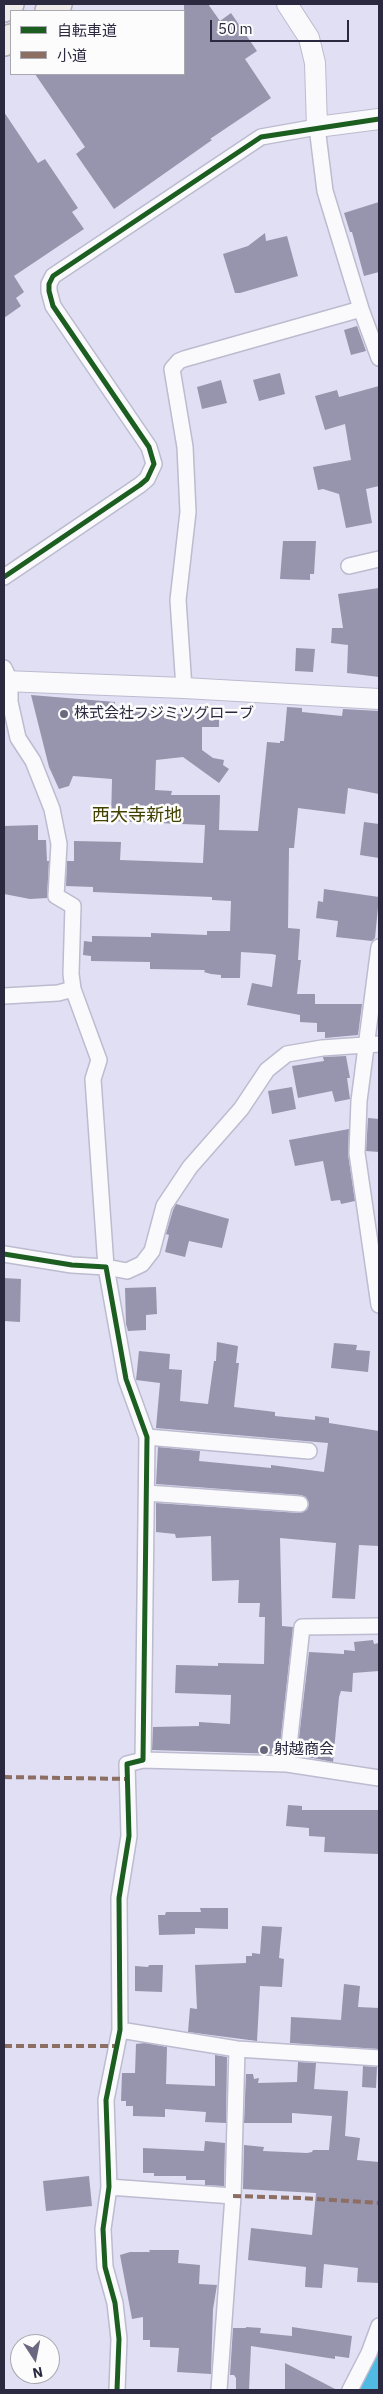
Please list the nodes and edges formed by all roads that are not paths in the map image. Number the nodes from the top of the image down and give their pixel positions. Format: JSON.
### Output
{"nodes":[{"id":1,"x":11,"y":4,"type":"edge"},
{"id":2,"x":287,"y":4,"type":"edge"},
{"id":3,"x":4,"y":9,"type":"edge"},
{"id":4,"x":379,"y":120,"type":"edge"},
{"id":5,"x":317,"y":127,"type":"junction"},
{"id":6,"x":362,"y":309,"type":"junction"},
{"id":7,"x":379,"y":358,"type":"edge"},
{"id":8,"x":379,"y":559,"type":"edge"},
{"id":9,"x":349,"y":566,"type":"dead end"},
{"id":10,"x":4,"y":577,"type":"edge"},
{"id":11,"x":6,"y":677,"type":"edge"},
{"id":12,"x":184,"y":688,"type":"junction"},
{"id":13,"x":379,"y":699,"type":"edge"},
{"id":14,"x":379,"y":946,"type":"edge"},
{"id":15,"x":74,"y":989,"type":"junction"},
{"id":16,"x":4,"y":996,"type":"edge"},
{"id":17,"x":373,"y":1044,"type":"edge"},
{"id":18,"x":4,"y":1254,"type":"edge"},
{"id":19,"x":106,"y":1267,"type":"junction"},
{"id":20,"x":379,"y":1305,"type":"edge"},
{"id":21,"x":147,"y":1437,"type":"junction"},
{"id":22,"x":309,"y":1451,"type":"dead end"},
{"id":23,"x":147,"y":1493,"type":"junction"},
{"id":24,"x":300,"y":1504,"type":"dead end"},
{"id":25,"x":379,"y":1626,"type":"edge"},
{"id":26,"x":143,"y":1760,"type":"junction"},
{"id":27,"x":287,"y":1764,"type":"junction"},
{"id":28,"x":379,"y":1778,"type":"edge"},
{"id":29,"x":120,"y":2030,"type":"junction"},
{"id":30,"x":237,"y":2049,"type":"junction"},
{"id":31,"x":379,"y":2058,"type":"edge"},
{"id":32,"x":109,"y":2187,"type":"junction"},
{"id":33,"x":233,"y":2196,"type":"junction"},
{"id":34,"x":379,"y":2326,"type":"edge"},
{"id":35,"x":117,"y":2390,"type":"edge"},
{"id":36,"x":219,"y":2390,"type":"edge"},
{"id":37,"x":350,"y":2390,"type":"edge"}],
"edges":[{"from":1,"to":3,"type":"main road"},
{"from":2,"to":5,"type":"street"},
{"from":4,"to":5,"type":"street"},
{"from":5,"to":6,"type":"street"},
{"from":5,"to":10,"type":"street"},
{"from":6,"to":7,"type":"street"},
{"from":6,"to":12,"type":"street"},
{"from":8,"to":9,"type":"street"},
{"from":11,"to":12,"type":"street"},
{"from":11,"to":15,"type":"street"},
{"from":12,"to":13,"type":"street"},
{"from":14,"to":17,"type":"street"},
{"from":15,"to":16,"type":"street"},
{"from":15,"to":19,"type":"street"},
{"from":17,"to":19,"type":"street"},
{"from":17,"to":20,"type":"street"},
{"from":18,"to":19,"type":"street"},
{"from":19,"to":21,"type":"street"},
{"from":21,"to":22,"type":"street"},
{"from":21,"to":23,"type":"street"},
{"from":23,"to":24,"type":"street"},
{"from":23,"to":26,"type":"street"},
{"from":25,"to":27,"type":"street"},
{"from":26,"to":27,"type":"street"},
{"from":26,"to":29,"type":"street"},
{"from":27,"to":28,"type":"street"},
{"from":29,"to":30,"type":"street"},
{"from":29,"to":32,"type":"street"},
{"from":30,"to":31,"type":"street"},
{"from":30,"to":33,"type":"street"},
{"from":32,"to":33,"type":"street"},
{"from":32,"to":35,"type":"street"},
{"from":33,"to":36,"type":"street"},
{"from":34,"to":37,"type":"street"}]}
